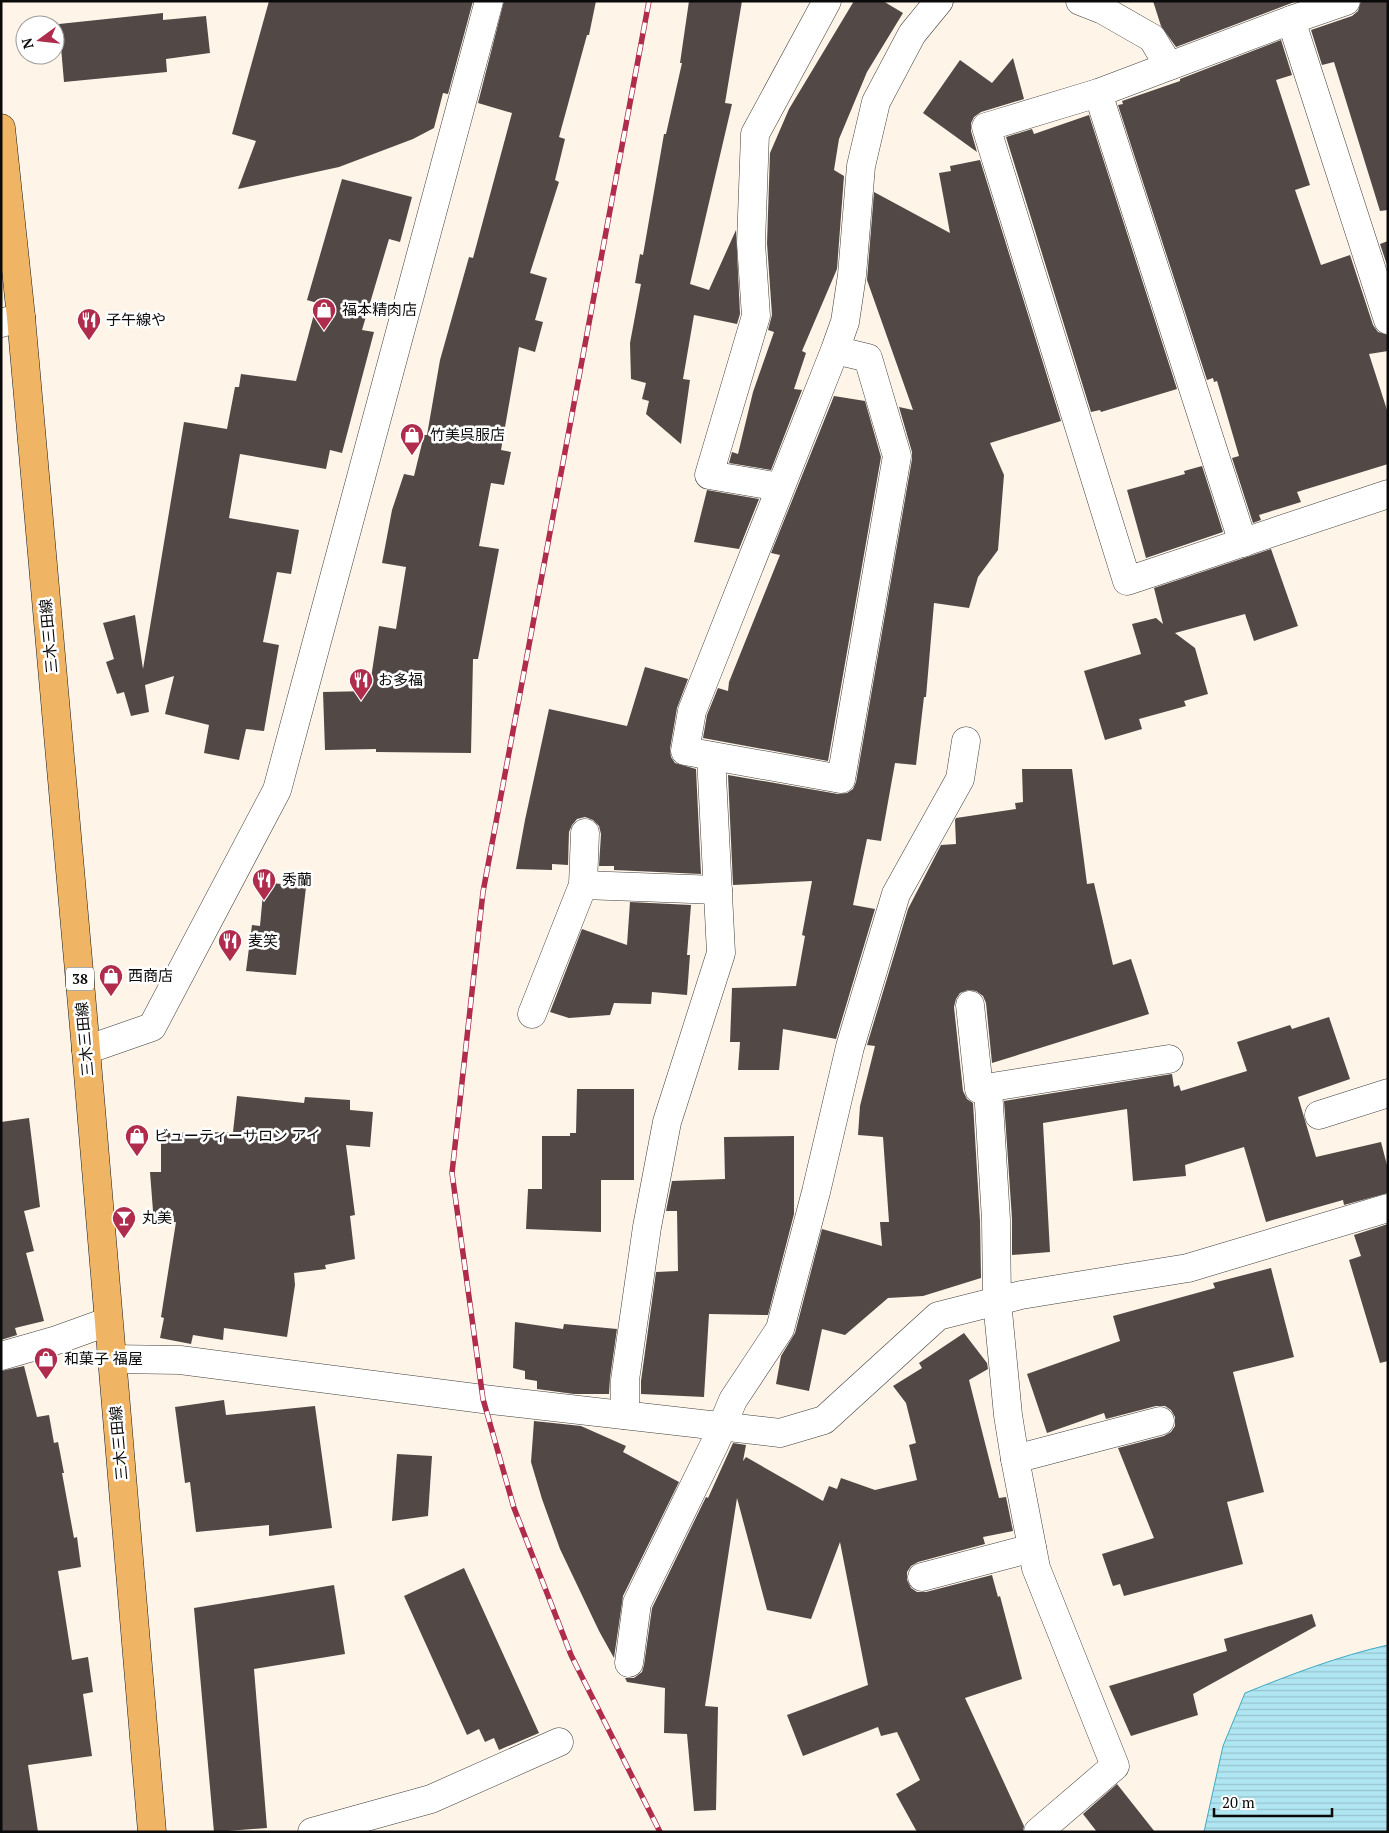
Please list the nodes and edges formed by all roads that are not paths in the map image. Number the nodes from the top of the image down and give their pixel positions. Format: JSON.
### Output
{"nodes":[{"id":1,"x":489,"y":1,"type":"edge"},
{"id":2,"x":827,"y":1,"type":"edge"},
{"id":3,"x":939,"y":1,"type":"edge"},
{"id":4,"x":1080,"y":1,"type":"edge"},
{"id":5,"x":1346,"y":1,"type":"edge"},
{"id":6,"x":1291,"y":20,"type":"junction"},
{"id":7,"x":1169,"y":66,"type":"junction"},
{"id":8,"x":1098,"y":92,"type":"junction"},
{"id":9,"x":1,"y":128,"type":"edge"},
{"id":10,"x":11,"y":320,"type":"edge"},
{"id":11,"x":1388,"y":320,"type":"edge"},
{"id":12,"x":835,"y":350,"type":"junction"},
{"id":13,"x":780,"y":487,"type":"junction"},
{"id":14,"x":1388,"y":494,"type":"edge"},
{"id":15,"x":1243,"y":543,"type":"junction"},
{"id":16,"x":966,"y":741,"type":"dead end"},
{"id":17,"x":711,"y":756,"type":"junction"},
{"id":18,"x":585,"y":833,"type":"dead end"},
{"id":19,"x":583,"y":885,"type":"junction"},
{"id":20,"x":718,"y":890,"type":"junction"},
{"id":21,"x":970,"y":1005,"type":"dead end"},
{"id":22,"x":532,"y":1014,"type":"dead end"},
{"id":23,"x":86,"y":1050,"type":"junction"},
{"id":24,"x":1169,"y":1059,"type":"dead end"},
{"id":25,"x":988,"y":1088,"type":"junction"},
{"id":26,"x":1388,"y":1093,"type":"edge"},
{"id":27,"x":1319,"y":1115,"type":"dead end"},
{"id":28,"x":1388,"y":1208,"type":"edge"},
{"id":29,"x":997,"y":1301,"type":"junction"},
{"id":30,"x":107,"y":1322,"type":"junction"},
{"id":31,"x":1,"y":1356,"type":"edge"},
{"id":32,"x":111,"y":1359,"type":"junction"},
{"id":33,"x":625,"y":1415,"type":"junction"},
{"id":34,"x":1160,"y":1421,"type":"dead end"},
{"id":35,"x":722,"y":1426,"type":"junction"},
{"id":36,"x":1015,"y":1459,"type":"junction"},
{"id":37,"x":1032,"y":1548,"type":"junction"},
{"id":38,"x":922,"y":1577,"type":"dead end"},
{"id":39,"x":629,"y":1663,"type":"dead end"},
{"id":40,"x":559,"y":1742,"type":"dead end"},
{"id":41,"x":152,"y":1832,"type":"edge"},
{"id":42,"x":312,"y":1832,"type":"edge"},
{"id":43,"x":1038,"y":1832,"type":"edge"}],
"edges":[{"from":1,"to":23,"type":"street"},
{"from":2,"to":13,"type":"street"},
{"from":3,"to":12,"type":"street"},
{"from":4,"to":7,"type":"street"},
{"from":5,"to":6,"type":"street"},
{"from":6,"to":7,"type":"street"},
{"from":6,"to":11,"type":"street"},
{"from":7,"to":8,"type":"street"},
{"from":8,"to":15,"type":"street"},
{"from":8,"to":15,"type":"street"},
{"from":9,"to":10,"type":"main road","name":"三木三田線","number":"38"},
{"from":10,"to":23,"type":"main road","name":"三木三田線","number":"38"},
{"from":12,"to":13,"type":"street"},
{"from":12,"to":17,"type":"street"},
{"from":13,"to":17,"type":"street"},
{"from":14,"to":15,"type":"street"},
{"from":16,"to":35,"type":"street"},
{"from":17,"to":20,"type":"street"},
{"from":18,"to":19,"type":"street"},
{"from":19,"to":20,"type":"street"},
{"from":19,"to":22,"type":"street"},
{"from":20,"to":33,"type":"street"},
{"from":21,"to":25,"type":"street"},
{"from":23,"to":30,"type":"main road","name":"三木三田線","number":"38"},
{"from":24,"to":25,"type":"street"},
{"from":25,"to":29,"type":"street"},
{"from":26,"to":27,"type":"street"},
{"from":28,"to":29,"type":"street"},
{"from":29,"to":35,"type":"street"},
{"from":29,"to":36,"type":"street"},
{"from":30,"to":31,"type":"street"},
{"from":30,"to":32,"type":"main road","name":"三木三田線","number":"38"},
{"from":32,"to":33,"type":"street"},
{"from":32,"to":41,"type":"main road","name":"三木三田線","number":"38"},
{"from":33,"to":35,"type":"street"},
{"from":34,"to":36,"type":"street"},
{"from":35,"to":39,"type":"street"},
{"from":36,"to":37,"type":"street"},
{"from":37,"to":38,"type":"street"},
{"from":37,"to":43,"type":"street"},
{"from":40,"to":42,"type":"street"}]}
